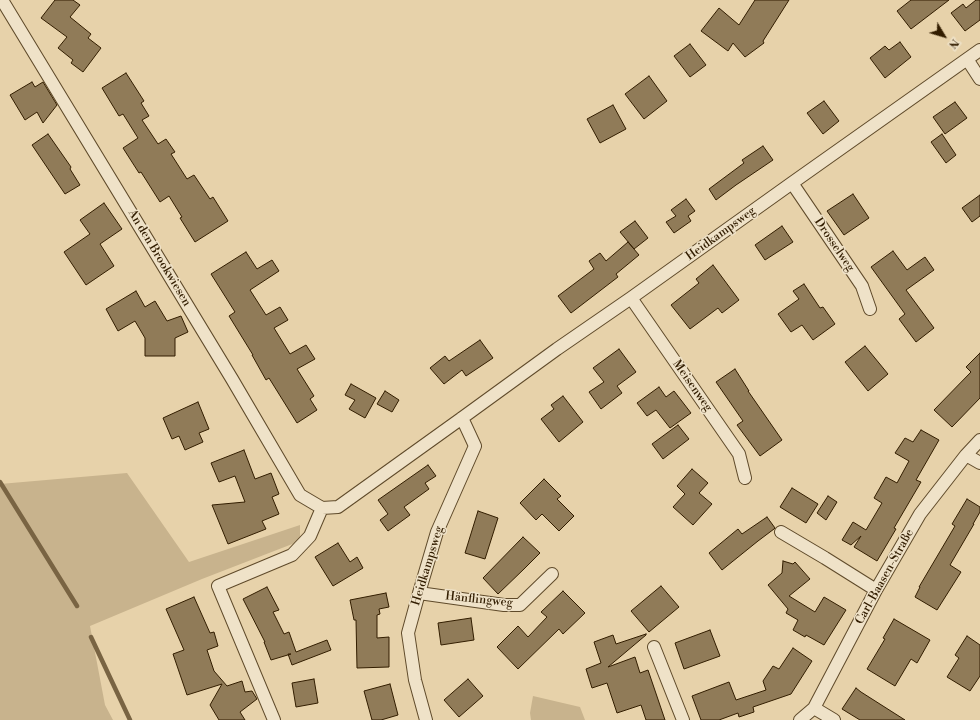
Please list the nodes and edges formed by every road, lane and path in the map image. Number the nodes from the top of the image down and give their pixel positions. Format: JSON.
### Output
{"nodes":[{"id":1,"x":2,"y":0,"type":"edge"},
{"id":2,"x":980,"y":50,"type":"edge"},
{"id":3,"x":966,"y":59,"type":"junction"},
{"id":4,"x":980,"y":79,"type":"edge"},
{"id":5,"x":792,"y":183,"type":"junction"},
{"id":6,"x":631,"y":298,"type":"junction"},
{"id":7,"x":870,"y":309,"type":"dead end"},
{"id":8,"x":462,"y":418,"type":"junction"},
{"id":9,"x":980,"y":440,"type":"edge"},
{"id":10,"x":966,"y":455,"type":"junction"},
{"id":11,"x":980,"y":463,"type":"edge"},
{"id":12,"x":744,"y":478,"type":"dead end"},
{"id":13,"x":322,"y":508,"type":"junction"},
{"id":14,"x":781,"y":532,"type":"dead end"},
{"id":15,"x":552,"y":574,"type":"dead end"},
{"id":16,"x":876,"y":590,"type":"junction"},
{"id":17,"x":419,"y":593,"type":"junction"},
{"id":18,"x":654,"y":647,"type":"dead end"},
{"id":19,"x":814,"y":708,"type":"junction"},
{"id":20,"x":274,"y":720,"type":"edge"},
{"id":21,"x":426,"y":720,"type":"edge"},
{"id":22,"x":683,"y":720,"type":"edge"},
{"id":23,"x":800,"y":720,"type":"edge"},
{"id":24,"x":834,"y":720,"type":"edge"}],
"edges":[{"from":1,"to":13,"type":"street","name":"An den Brookwiesen"},
{"from":2,"to":3,"type":"street","name":"Heidkampsweg"},
{"from":3,"to":4,"type":"street"},
{"from":3,"to":5,"type":"street","name":"Heidkampsweg"},
{"from":5,"to":6,"type":"street","name":"Heidkampsweg"},
{"from":5,"to":7,"type":"street","name":"Drosselweg"},
{"from":6,"to":8,"type":"street","name":"Heidkampsweg"},
{"from":6,"to":12,"type":"street","name":"Meisenweg"},
{"from":8,"to":13,"type":"street","name":"Heidkampsweg"},
{"from":8,"to":17,"type":"street","name":"Heidkampsweg"},
{"from":9,"to":10,"type":"street","name":"Carl-Baasen-Straße"},
{"from":10,"to":11,"type":"street"},
{"from":10,"to":16,"type":"street","name":"Carl-Baasen-Straße"},
{"from":13,"to":20,"type":"street"},
{"from":14,"to":16,"type":"street"},
{"from":15,"to":17,"type":"street","name":"Hänflingweg"},
{"from":16,"to":19,"type":"street","name":"Carl-Baasen-Straße"},
{"from":17,"to":21,"type":"street","name":"Heidkampsweg"},
{"from":18,"to":22,"type":"street"},
{"from":19,"to":23,"type":"street","name":"Carl-Baasen-Straße"},
{"from":19,"to":24,"type":"street"}]}
